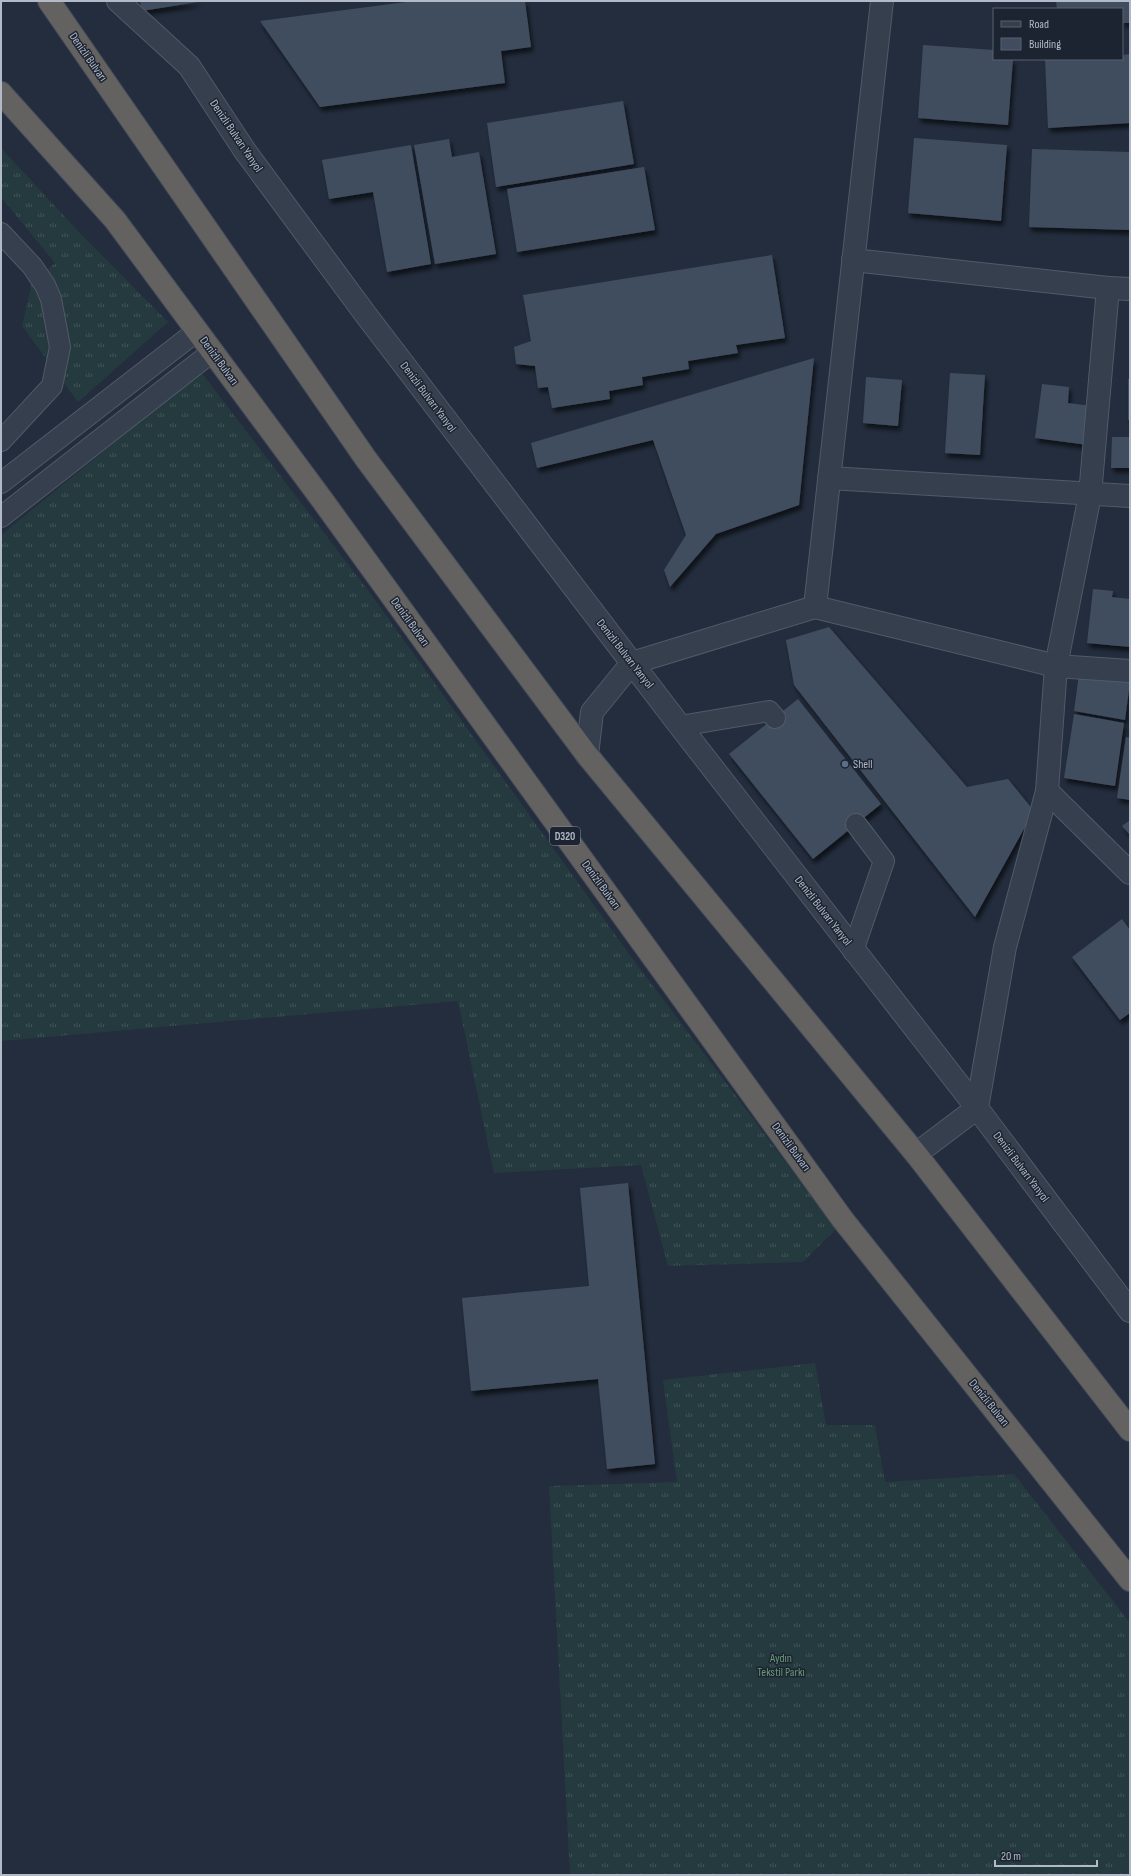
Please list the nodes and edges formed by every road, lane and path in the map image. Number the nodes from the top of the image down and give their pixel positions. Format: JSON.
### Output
{"nodes":[{"id":1,"x":49,"y":1,"type":"edge"},
{"id":2,"x":118,"y":1,"type":"edge"},
{"id":3,"x":882,"y":1,"type":"edge"},
{"id":4,"x":1,"y":93,"type":"edge"},
{"id":5,"x":1,"y":233,"type":"edge"},
{"id":6,"x":853,"y":260,"type":"junction"},
{"id":7,"x":1108,"y":288,"type":"junction"},
{"id":8,"x":1130,"y":289,"type":"edge"},
{"id":9,"x":197,"y":331,"type":"junction"},
{"id":10,"x":212,"y":352,"type":"junction"},
{"id":11,"x":1,"y":441,"type":"edge"},
{"id":12,"x":829,"y":478,"type":"junction"},
{"id":13,"x":1,"y":483,"type":"edge"},
{"id":14,"x":1090,"y":495,"type":"junction"},
{"id":15,"x":1130,"y":496,"type":"edge"},
{"id":16,"x":1,"y":517,"type":"edge"},
{"id":17,"x":815,"y":607,"type":"junction"},
{"id":18,"x":632,"y":663,"type":"junction"},
{"id":19,"x":1056,"y":666,"type":"junction"},
{"id":20,"x":1130,"y":671,"type":"edge"},
{"id":21,"x":774,"y":718,"type":"dead end"},
{"id":22,"x":680,"y":726,"type":"junction"},
{"id":23,"x":587,"y":755,"type":"junction"},
{"id":24,"x":1047,"y":791,"type":"junction"},
{"id":25,"x":856,"y":824,"type":"dead end"},
{"id":26,"x":1130,"y":873,"type":"edge"},
{"id":27,"x":853,"y":950,"type":"junction"},
{"id":28,"x":977,"y":1108,"type":"junction"},
{"id":29,"x":916,"y":1154,"type":"junction"},
{"id":30,"x":1130,"y":1311,"type":"edge"},
{"id":31,"x":1130,"y":1430,"type":"edge"},
{"id":32,"x":1130,"y":1580,"type":"edge"}],
"edges":[{"from":1,"to":23,"type":"highway","name":"Denizli Bulvarı"},
{"from":2,"to":18,"type":"street","name":"Denizli Bulvarı Yanyol"},
{"from":3,"to":6,"type":"street"},
{"from":4,"to":9,"type":"highway","name":"Denizli Bulvarı","number":"D320"},
{"from":5,"to":11,"type":"lane"},
{"from":6,"to":7,"type":"street"},
{"from":6,"to":12,"type":"street"},
{"from":7,"to":8,"type":"street"},
{"from":7,"to":14,"type":"street"},
{"from":9,"to":10,"type":"highway","name":"Denizli Bulvarı","number":"D320"},
{"from":9,"to":13,"type":"lane"},
{"from":10,"to":16,"type":"lane"},
{"from":10,"to":32,"type":"highway","name":"Denizli Bulvarı","number":"D320"},
{"from":12,"to":14,"type":"street"},
{"from":12,"to":17,"type":"street"},
{"from":14,"to":15,"type":"street"},
{"from":14,"to":19,"type":"street"},
{"from":17,"to":18,"type":"street"},
{"from":17,"to":19,"type":"street"},
{"from":18,"to":22,"type":"street","name":"Denizli Bulvarı Yanyol"},
{"from":18,"to":23,"type":"street"},
{"from":19,"to":20,"type":"street"},
{"from":19,"to":24,"type":"street"},
{"from":21,"to":22,"type":"lane"},
{"from":22,"to":27,"type":"street","name":"Denizli Bulvarı Yanyol"},
{"from":23,"to":29,"type":"highway","name":"Denizli Bulvarı"},
{"from":24,"to":26,"type":"street"},
{"from":24,"to":28,"type":"street"},
{"from":25,"to":27,"type":"lane"},
{"from":27,"to":28,"type":"street","name":"Denizli Bulvarı Yanyol"},
{"from":28,"to":29,"type":"street"},
{"from":28,"to":30,"type":"street","name":"Denizli Bulvarı Yanyol"},
{"from":29,"to":31,"type":"highway","name":"Denizli Bulvarı"}]}
